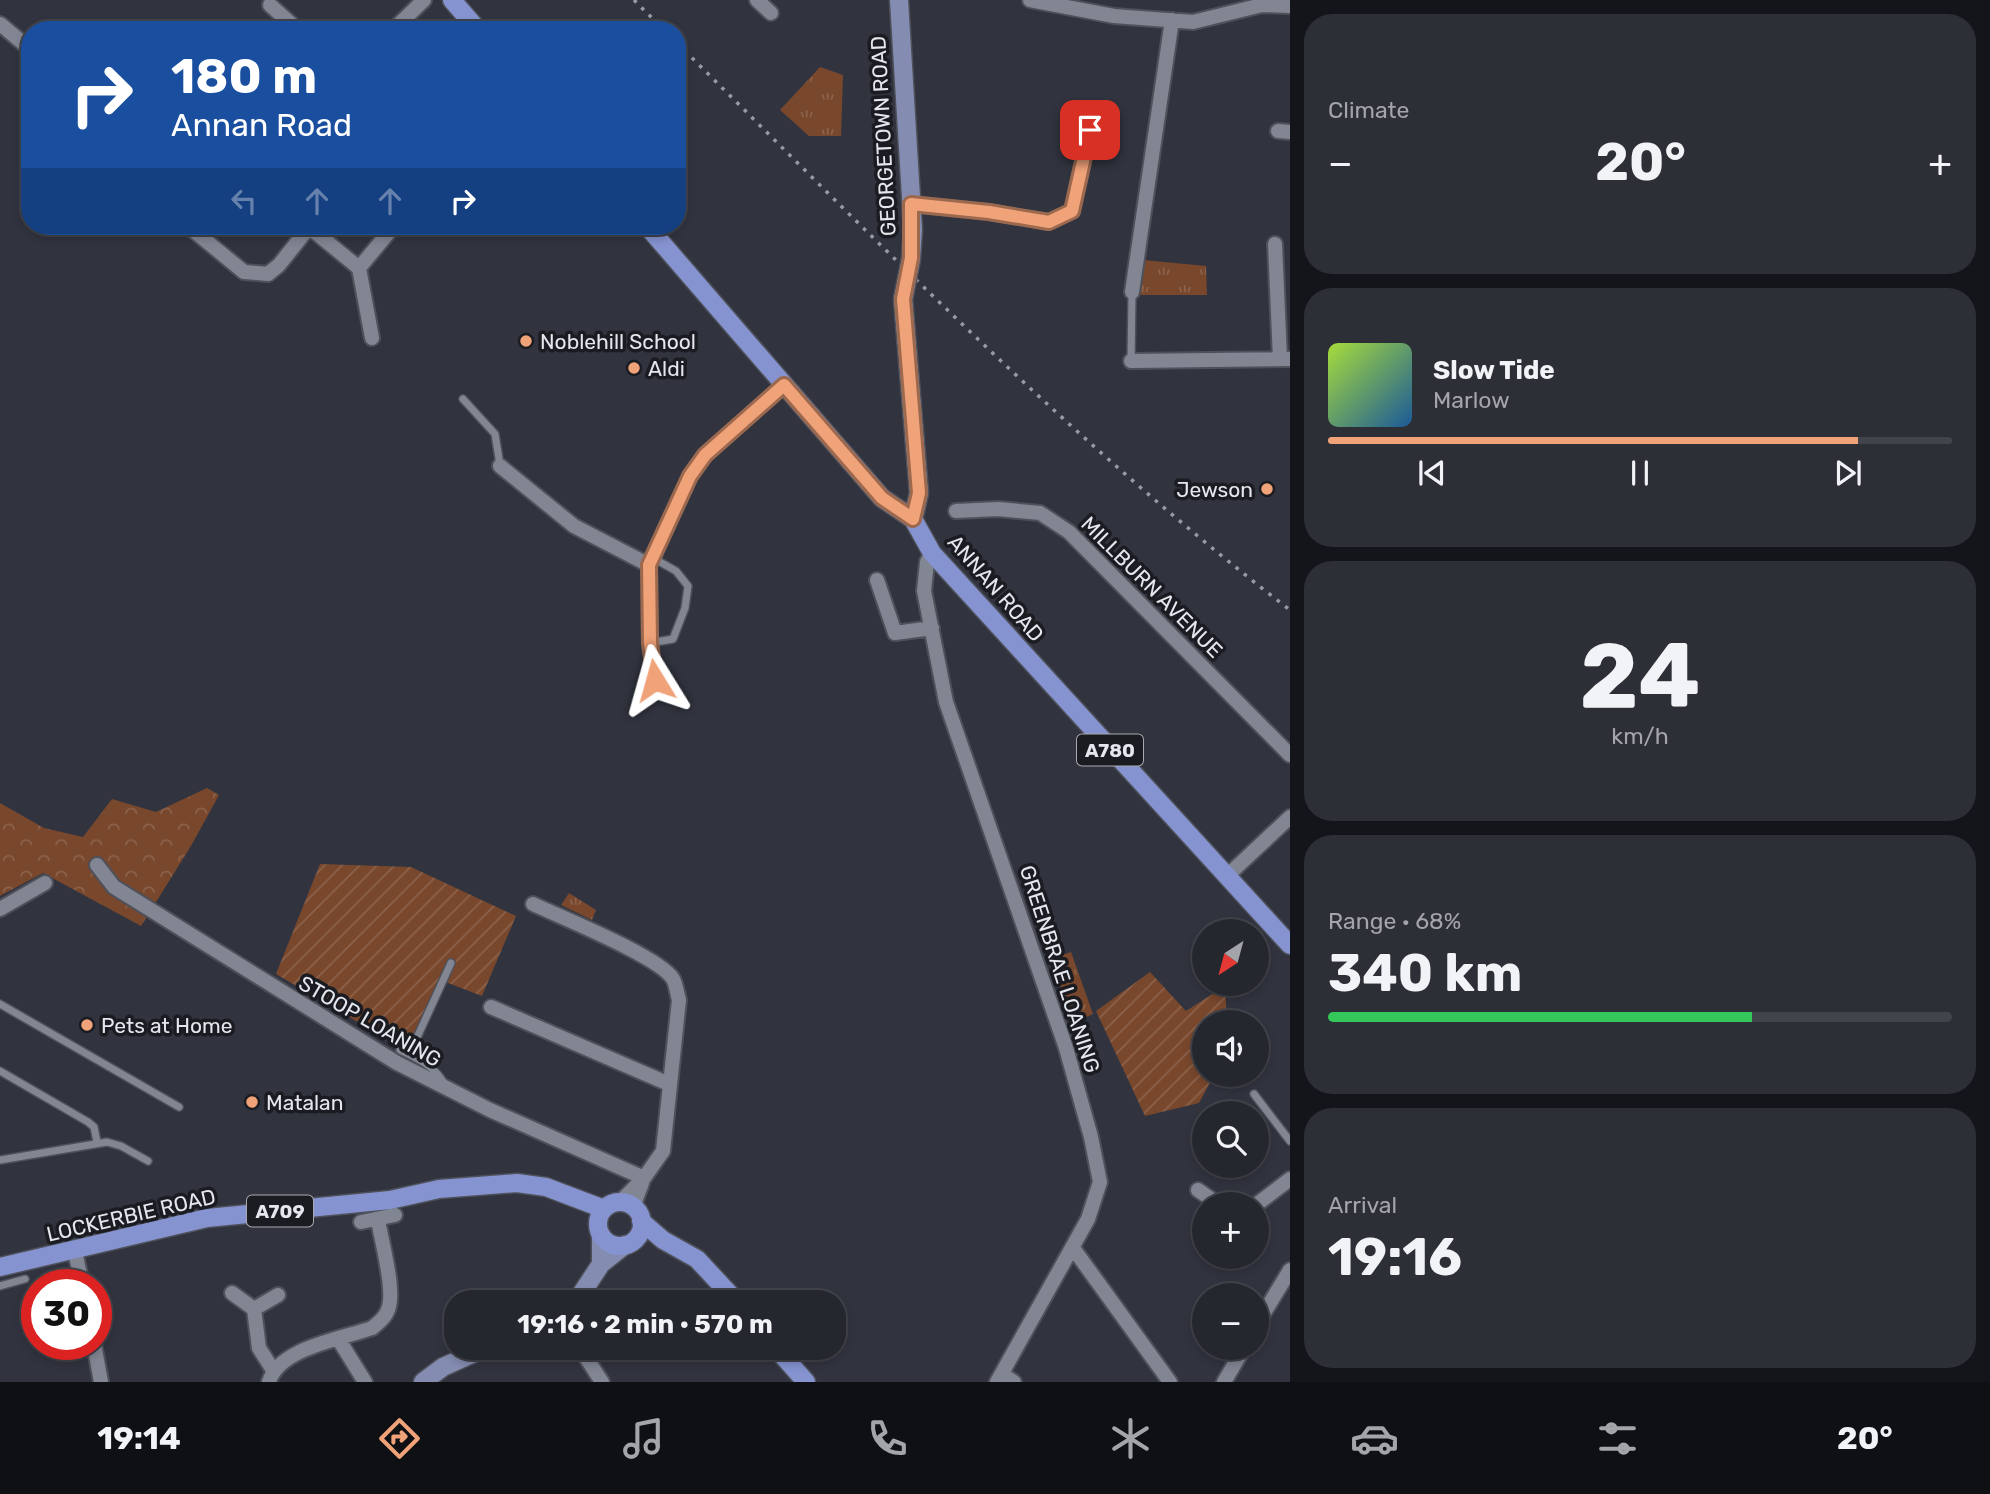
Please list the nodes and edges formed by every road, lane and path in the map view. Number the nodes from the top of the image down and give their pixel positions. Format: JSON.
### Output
{"nodes":[{"id":1,"x":424,"y":0,"type":"edge"},
{"id":2,"x":452,"y":0,"type":"edge"},
{"id":3,"x":757,"y":0,"type":"edge"},
{"id":4,"x":899,"y":0,"type":"edge"},
{"id":5,"x":1030,"y":0,"type":"edge"},
{"id":6,"x":271,"y":5,"type":"dead end"},
{"id":7,"x":1290,"y":6,"type":"edge"},
{"id":8,"x":771,"y":13,"type":"dead end"},
{"id":9,"x":1171,"y":20,"type":"junction"},
{"id":10,"x":288,"y":21,"type":"edge"},
{"id":11,"x":402,"y":21,"type":"edge"},
{"id":12,"x":470,"y":21,"type":"edge"},
{"id":13,"x":0,"y":24,"type":"edge"},
{"id":14,"x":21,"y":42,"type":"edge"},
{"id":15,"x":1090,"y":130,"type":"dead end"},
{"id":16,"x":911,"y":204,"type":"junction"},
{"id":17,"x":199,"y":235,"type":"edge"},
{"id":18,"x":302,"y":235,"type":"edge"},
{"id":19,"x":320,"y":235,"type":"edge"},
{"id":20,"x":386,"y":235,"type":"edge"},
{"id":21,"x":654,"y":235,"type":"edge"},
{"id":22,"x":1275,"y":244,"type":"dead end"},
{"id":23,"x":359,"y":268,"type":"junction"},
{"id":24,"x":1132,"y":292,"type":"joint"},
{"id":25,"x":372,"y":338,"type":"dead end"},
{"id":26,"x":1285,"y":359,"type":"edge"},
{"id":27,"x":1130,"y":361,"type":"joint"},
{"id":28,"x":784,"y":385,"type":"junction"},
{"id":29,"x":463,"y":399,"type":"dead end"},
{"id":30,"x":500,"y":466,"type":"joint"},
{"id":31,"x":956,"y":511,"type":"dead end"},
{"id":32,"x":913,"y":519,"type":"junction"},
{"id":33,"x":932,"y":553,"type":"junction"},
{"id":34,"x":651,"y":561,"type":"junction"},
{"id":35,"x":877,"y":580,"type":"dead end"},
{"id":36,"x":932,"y":628,"type":"junction"},
{"id":37,"x":650,"y":643,"type":"junction"},
{"id":38,"x":655,"y":680,"type":"dead end"},
{"id":39,"x":1290,"y":755,"type":"edge"},
{"id":40,"x":1290,"y":817,"type":"edge"},
{"id":41,"x":97,"y":864,"type":"dead end"},
{"id":42,"x":1226,"y":877,"type":"junction"},
{"id":43,"x":45,"y":883,"type":"dead end"},
{"id":44,"x":533,"y":904,"type":"dead end"},
{"id":45,"x":0,"y":909,"type":"edge"},
{"id":46,"x":1290,"y":945,"type":"edge"},
{"id":47,"x":451,"y":963,"type":"dead end"},
{"id":48,"x":0,"y":1004,"type":"edge"},
{"id":49,"x":491,"y":1007,"type":"dead end"},
{"id":50,"x":400,"y":1050,"type":"dead end"},
{"id":51,"x":412,"y":1056,"type":"junction"},
{"id":52,"x":0,"y":1071,"type":"edge"},
{"id":53,"x":669,"y":1084,"type":"junction"},
{"id":54,"x":447,"y":1089,"type":"junction"},
{"id":55,"x":1254,"y":1094,"type":"dead end"},
{"id":56,"x":179,"y":1107,"type":"dead end"},
{"id":57,"x":1290,"y":1141,"type":"edge"},
{"id":58,"x":97,"y":1142,"type":"junction"},
{"id":59,"x":0,"y":1160,"type":"edge"},
{"id":60,"x":148,"y":1161,"type":"dead end"},
{"id":61,"x":644,"y":1178,"type":"junction"},
{"id":62,"x":1290,"y":1179,"type":"edge"},
{"id":63,"x":1198,"y":1190,"type":"dead end"},
{"id":64,"x":1201,"y":1192,"type":"edge"},
{"id":65,"x":1269,"y":1195,"type":"edge"},
{"id":66,"x":395,"y":1215,"type":"dead end"},
{"id":67,"x":616,"y":1216,"type":"junction"},
{"id":68,"x":378,"y":1219,"type":"junction"},
{"id":69,"x":361,"y":1222,"type":"dead end"},
{"id":70,"x":663,"y":1240,"type":"junction"},
{"id":71,"x":629,"y":1243,"type":"junction"},
{"id":72,"x":1073,"y":1248,"type":"junction"},
{"id":73,"x":75,"y":1251,"type":"junction"},
{"id":74,"x":601,"y":1264,"type":"junction"},
{"id":75,"x":0,"y":1267,"type":"edge"},
{"id":76,"x":79,"y":1269,"type":"edge"},
{"id":77,"x":1290,"y":1270,"type":"edge"},
{"id":78,"x":21,"y":1280,"type":"edge"},
{"id":79,"x":0,"y":1286,"type":"edge"},
{"id":80,"x":584,"y":1290,"type":"edge"},
{"id":81,"x":726,"y":1290,"type":"edge"},
{"id":82,"x":232,"y":1293,"type":"dead end"},
{"id":83,"x":278,"y":1296,"type":"dead end"},
{"id":84,"x":1269,"y":1305,"type":"edge"},
{"id":85,"x":254,"y":1309,"type":"junction"},
{"id":86,"x":339,"y":1340,"type":"junction"},
{"id":87,"x":97,"y":1360,"type":"edge"},
{"id":88,"x":458,"y":1360,"type":"edge"},
{"id":89,"x":588,"y":1360,"type":"edge"},
{"id":90,"x":787,"y":1360,"type":"edge"},
{"id":91,"x":1237,"y":1360,"type":"edge"},
{"id":92,"x":271,"y":1376,"type":"edge"},
{"id":93,"x":1004,"y":1379,"type":"edge"},
{"id":94,"x":101,"y":1382,"type":"edge"},
{"id":95,"x":365,"y":1382,"type":"edge"},
{"id":96,"x":423,"y":1382,"type":"edge"},
{"id":97,"x":602,"y":1382,"type":"edge"},
{"id":98,"x":806,"y":1382,"type":"edge"},
{"id":99,"x":1170,"y":1382,"type":"edge"},
{"id":100,"x":1224,"y":1382,"type":"edge"}],
"edges":[{"from":1,"to":11,"type":"street"},
{"from":2,"to":12,"type":"main road"},
{"from":3,"to":8,"type":"street"},
{"from":4,"to":16,"type":"street","name":"GEORGETOWN ROAD"},
{"from":5,"to":9,"type":"street"},
{"from":6,"to":10,"type":"street"},
{"from":7,"to":9,"type":"street"},
{"from":9,"to":24,"type":"street"},
{"from":13,"to":14,"type":"street"},
{"from":15,"to":16,"type":"street"},
{"from":16,"to":32,"type":"street","name":"GEORGETOWN ROAD","bridge":true},
{"from":17,"to":18,"type":"street"},
{"from":19,"to":23,"type":"street"},
{"from":20,"to":23,"type":"street"},
{"from":21,"to":28,"type":"main road","name":"ANNAN ROAD","number":"A780"},
{"from":22,"to":26,"type":"street"},
{"from":23,"to":25,"type":"street"},
{"from":24,"to":27,"type":"lane"},
{"from":26,"to":27,"type":"street"},
{"from":28,"to":32,"type":"main road","name":"ANNAN ROAD","number":"A780"},
{"from":28,"to":34,"type":"street"},
{"from":29,"to":30,"type":"lane"},
{"from":30,"to":34,"type":"street"},
{"from":31,"to":39,"type":"street","name":"MILLBURN AVENUE"},
{"from":32,"to":33,"type":"main road","name":"ANNAN ROAD","number":"A780"},
{"from":33,"to":36,"type":"street","name":"GREENBRAE LOANING"},
{"from":33,"to":42,"type":"main road","name":"ANNAN ROAD","number":"A780"},
{"from":34,"to":37,"type":"street"},
{"from":34,"to":37,"type":"lane"},
{"from":35,"to":36,"type":"street"},
{"from":36,"to":72,"type":"street","name":"GREENBRAE LOANING"},
{"from":37,"to":38,"type":"street"},
{"from":40,"to":42,"type":"street"},
{"from":41,"to":54,"type":"street","name":"STOOP LOANING"},
{"from":42,"to":46,"type":"main road","name":"ANNAN ROAD","number":"A780"},
{"from":43,"to":45,"type":"street"},
{"from":44,"to":53,"type":"street"},
{"from":47,"to":51,"type":"lane"},
{"from":48,"to":56,"type":"lane"},
{"from":49,"to":53,"type":"street"},
{"from":50,"to":51,"type":"lane"},
{"from":51,"to":54,"type":"lane"},
{"from":52,"to":58,"type":"lane"},
{"from":53,"to":61,"type":"street"},
{"from":54,"to":61,"type":"street","name":"STOOP LOANING"},
{"from":55,"to":57,"type":"lane"},
{"from":58,"to":59,"type":"lane"},
{"from":58,"to":60,"type":"lane"},
{"from":61,"to":67,"type":"street"},
{"from":62,"to":65,"type":"street"},
{"from":63,"to":64,"type":"street"},
{"from":66,"to":68,"type":"street"},
{"from":67,"to":70,"type":"main road","name":"LOCKERBIE ROAD","number":"A709"},
{"from":67,"to":71,"type":"main road"},
{"from":67,"to":71,"type":"main road","number":"A709"},
{"from":67,"to":73,"type":"main road","name":"LOCKERBIE ROAD","number":"A709"},
{"from":67,"to":74,"type":"street"},
{"from":68,"to":69,"type":"street"},
{"from":68,"to":86,"type":"street"},
{"from":70,"to":71,"type":"main road","number":"A709"},
{"from":70,"to":81,"type":"main road","name":"LOCKERBIE ROAD","number":"A709"},
{"from":71,"to":74,"type":"street"},
{"from":72,"to":93,"type":"street","name":"GREENBRAE LOANING"},
{"from":72,"to":99,"type":"street"},
{"from":73,"to":75,"type":"main road","name":"LOCKERBIE ROAD","number":"A709"},
{"from":73,"to":76,"type":"street"},
{"from":74,"to":80,"type":"street"},
{"from":77,"to":84,"type":"street"},
{"from":78,"to":79,"type":"lane"},
{"from":82,"to":85,"type":"street"},
{"from":83,"to":85,"type":"street"},
{"from":85,"to":92,"type":"street"},
{"from":86,"to":92,"type":"street"},
{"from":86,"to":95,"type":"street"},
{"from":87,"to":94,"type":"street"},
{"from":88,"to":96,"type":"street"},
{"from":89,"to":97,"type":"street"},
{"from":90,"to":98,"type":"main road"},
{"from":91,"to":100,"type":"street"}]}
